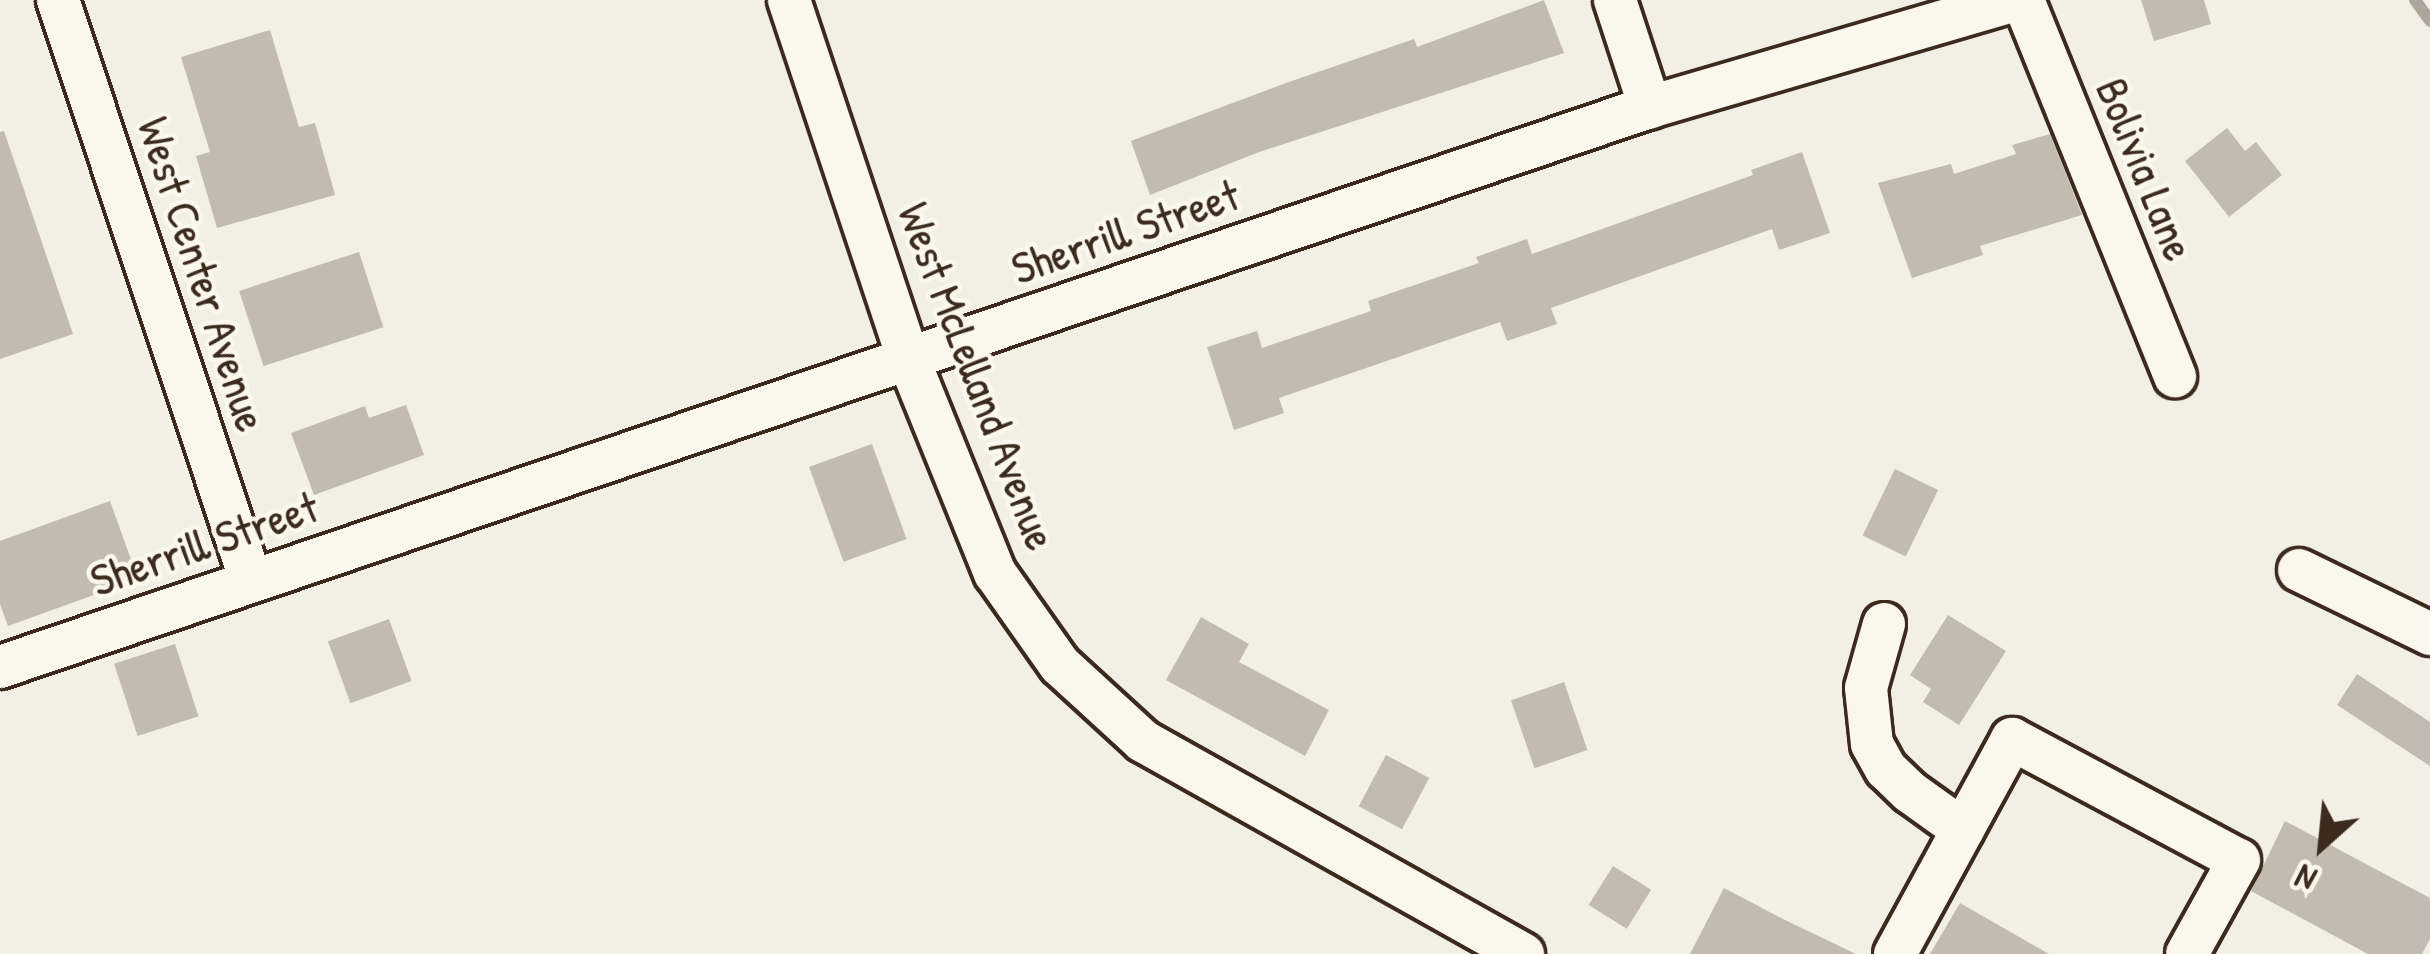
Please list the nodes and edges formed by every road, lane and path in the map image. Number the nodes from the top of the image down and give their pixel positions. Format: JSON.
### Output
{"nodes":[{"id":1,"x":58,"y":0,"type":"edge"},
{"id":2,"x":789,"y":0,"type":"edge"},
{"id":3,"x":1615,"y":0,"type":"edge"},
{"id":4,"x":2019,"y":0,"type":"edge"},
{"id":5,"x":1650,"y":107,"type":"junction"},
{"id":6,"x":908,"y":358,"type":"junction"},
{"id":7,"x":2174,"y":376,"type":"dead end"},
{"id":8,"x":2300,"y":570,"type":"dead end"},
{"id":9,"x":251,"y":581,"type":"junction"},
{"id":10,"x":1885,"y":624,"type":"dead end"},
{"id":11,"x":2430,"y":634,"type":"edge"},
{"id":12,"x":0,"y":667,"type":"edge"},
{"id":13,"x":1963,"y":830,"type":"junction"},
{"id":14,"x":1523,"y":954,"type":"edge"},
{"id":15,"x":1894,"y":954,"type":"edge"},
{"id":16,"x":2187,"y":954,"type":"edge"}],
"edges":[{"from":1,"to":9,"type":"street","name":"West Center Avenue"},
{"from":2,"to":6,"type":"street","name":"West McLelland Avenue"},
{"from":3,"to":5,"type":"street"},
{"from":4,"to":5,"type":"street","name":"Sherrill Street"},
{"from":4,"to":7,"type":"street","name":"Bolivia Lane"},
{"from":5,"to":6,"type":"street","name":"Sherrill Street"},
{"from":6,"to":9,"type":"street","name":"Sherrill Street"},
{"from":6,"to":14,"type":"street","name":"West McLelland Avenue"},
{"from":8,"to":11,"type":"street"},
{"from":9,"to":12,"type":"street","name":"Sherrill Street"},
{"from":10,"to":13,"type":"street"},
{"from":13,"to":15,"type":"street"},
{"from":13,"to":16,"type":"street"}]}
